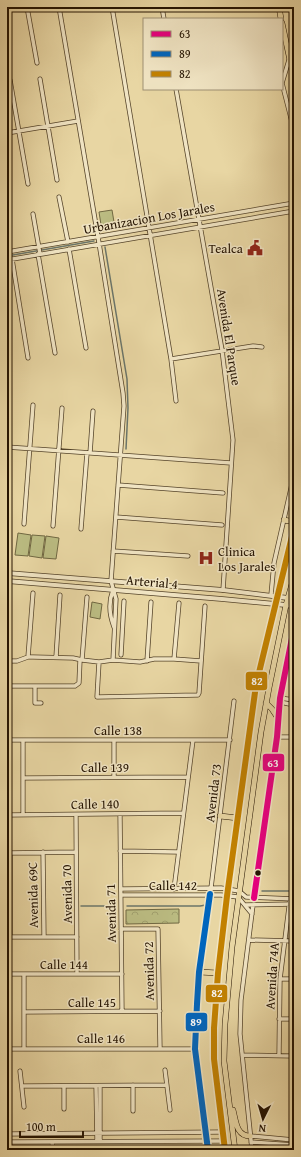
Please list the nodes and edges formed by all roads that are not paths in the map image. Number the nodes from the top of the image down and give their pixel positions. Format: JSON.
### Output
{"nodes":[{"id":1,"x":21,"y":7,"type":"edge"},
{"id":2,"x":27,"y":7,"type":"edge"},
{"id":3,"x":58,"y":7,"type":"edge"},
{"id":4,"x":112,"y":7,"type":"edge"},
{"id":5,"x":162,"y":7,"type":"edge"},
{"id":6,"x":279,"y":7,"type":"edge"},
{"id":7,"x":290,"y":7,"type":"edge"},
{"id":8,"x":7,"y":9,"type":"edge"},
{"id":9,"x":164,"y":18,"type":"edge"},
{"id":10,"x":281,"y":18,"type":"edge"},
{"id":11,"x":294,"y":23,"type":"edge"},
{"id":12,"x":283,"y":28,"type":"edge"},
{"id":13,"x":290,"y":59,"type":"junction"},
{"id":14,"x":37,"y":63,"type":"dead end"},
{"id":15,"x":40,"y":79,"type":"dead end"},
{"id":16,"x":294,"y":79,"type":"edge"},
{"id":17,"x":10,"y":80,"type":"dead end"},
{"id":18,"x":283,"y":80,"type":"edge"},
{"id":19,"x":283,"y":87,"type":"edge"},
{"id":20,"x":176,"y":90,"type":"edge"},
{"id":21,"x":78,"y":121,"type":"junction"},
{"id":22,"x":48,"y":126,"type":"junction"},
{"id":23,"x":294,"y":130,"type":"edge"},
{"id":24,"x":19,"y":131,"type":"junction"},
{"id":25,"x":7,"y":133,"type":"edge"},
{"id":26,"x":58,"y":180,"type":"dead end"},
{"id":27,"x":28,"y":184,"type":"dead end"},
{"id":28,"x":60,"y":197,"type":"dead end"},
{"id":29,"x":294,"y":203,"type":"edge"},
{"id":30,"x":294,"y":211,"type":"edge"},
{"id":31,"x":33,"y":214,"type":"dead end"},
{"id":32,"x":198,"y":219,"type":"junction"},
{"id":33,"x":200,"y":227,"type":"junction"},
{"id":34,"x":150,"y":228,"type":"junction"},
{"id":35,"x":151,"y":235,"type":"junction"},
{"id":36,"x":98,"y":236,"type":"junction"},
{"id":37,"x":7,"y":240,"type":"edge"},
{"id":38,"x":68,"y":242,"type":"junction"},
{"id":39,"x":100,"y":243,"type":"junction"},
{"id":40,"x":68,"y":249,"type":"junction"},
{"id":41,"x":39,"y":251,"type":"junction"},
{"id":42,"x":8,"y":252,"type":"edge"},
{"id":43,"x":12,"y":259,"type":"junction"},
{"id":44,"x":7,"y":260,"type":"edge"},
{"id":45,"x":86,"y":348,"type":"dead end"},
{"id":46,"x":262,"y":348,"type":"dead end"},
{"id":47,"x":222,"y":350,"type":"junction"},
{"id":48,"x":55,"y":353,"type":"dead end"},
{"id":49,"x":28,"y":358,"type":"dead end"},
{"id":50,"x":172,"y":359,"type":"junction"},
{"id":51,"x":176,"y":401,"type":"dead end"},
{"id":52,"x":33,"y":406,"type":"dead end"},
{"id":53,"x":62,"y":408,"type":"dead end"},
{"id":54,"x":93,"y":410,"type":"dead end"},
{"id":55,"x":7,"y":447,"type":"edge"},
{"id":56,"x":30,"y":449,"type":"junction"},
{"id":57,"x":59,"y":451,"type":"junction"},
{"id":58,"x":88,"y":453,"type":"junction"},
{"id":59,"x":120,"y":455,"type":"junction"},
{"id":60,"x":231,"y":464,"type":"junction"},
{"id":61,"x":294,"y":475,"type":"edge"},
{"id":62,"x":118,"y":485,"type":"junction"},
{"id":63,"x":223,"y":494,"type":"dead end"},
{"id":64,"x":116,"y":517,"type":"junction"},
{"id":65,"x":284,"y":520,"type":"junction"},
{"id":66,"x":294,"y":522,"type":"edge"},
{"id":67,"x":24,"y":524,"type":"dead end"},
{"id":68,"x":222,"y":525,"type":"dead end"},
{"id":69,"x":53,"y":526,"type":"dead end"},
{"id":70,"x":294,"y":528,"type":"edge"},
{"id":71,"x":81,"y":529,"type":"dead end"},
{"id":72,"x":113,"y":551,"type":"junction"},
{"id":73,"x":188,"y":556,"type":"dead end"},
{"id":74,"x":7,"y":573,"type":"edge"},
{"id":75,"x":294,"y":577,"type":"edge"},
{"id":76,"x":7,"y":581,"type":"edge"},
{"id":77,"x":111,"y":581,"type":"junction"},
{"id":78,"x":113,"y":589,"type":"junction"},
{"id":79,"x":223,"y":590,"type":"junction"},
{"id":80,"x":33,"y":593,"type":"dead end"},
{"id":81,"x":60,"y":595,"type":"dead end"},
{"id":82,"x":271,"y":595,"type":"junction"},
{"id":83,"x":277,"y":596,"type":"junction"},
{"id":84,"x":87,"y":598,"type":"dead end"},
{"id":85,"x":288,"y":598,"type":"junction"},
{"id":86,"x":222,"y":599,"type":"junction"},
{"id":87,"x":294,"y":599,"type":"edge"},
{"id":88,"x":124,"y":600,"type":"dead end"},
{"id":89,"x":151,"y":602,"type":"dead end"},
{"id":90,"x":276,"y":603,"type":"junction"},
{"id":91,"x":178,"y":604,"type":"dead end"},
{"id":92,"x":286,"y":605,"type":"junction"},
{"id":93,"x":205,"y":606,"type":"dead end"},
{"id":94,"x":294,"y":607,"type":"edge"},
{"id":95,"x":294,"y":628,"type":"edge"},
{"id":96,"x":114,"y":638,"type":"junction"},
{"id":97,"x":122,"y":638,"type":"junction"},
{"id":98,"x":121,"y":655,"type":"dead end"},
{"id":99,"x":28,"y":657,"type":"junction"},
{"id":100,"x":56,"y":657,"type":"junction"},
{"id":101,"x":174,"y":659,"type":"junction"},
{"id":102,"x":81,"y":660,"type":"junction"},
{"id":103,"x":113,"y":660,"type":"junction"},
{"id":104,"x":7,"y":661,"type":"edge"},
{"id":105,"x":147,"y":661,"type":"junction"},
{"id":106,"x":201,"y":661,"type":"junction"},
{"id":107,"x":99,"y":662,"type":"junction"},
{"id":108,"x":7,"y":686,"type":"edge"},
{"id":109,"x":36,"y":686,"type":"junction"},
{"id":110,"x":280,"y":700,"type":"junction"},
{"id":111,"x":294,"y":700,"type":"edge"},
{"id":112,"x":234,"y":701,"type":"dead end"},
{"id":113,"x":41,"y":703,"type":"dead end"},
{"id":114,"x":266,"y":703,"type":"junction"},
{"id":115,"x":294,"y":705,"type":"edge"},
{"id":116,"x":278,"y":718,"type":"junction"},
{"id":117,"x":277,"y":737,"type":"junction"},
{"id":118,"x":294,"y":737,"type":"edge"},
{"id":119,"x":7,"y":740,"type":"edge"},
{"id":120,"x":22,"y":740,"type":"junction"},
{"id":121,"x":114,"y":740,"type":"junction"},
{"id":122,"x":193,"y":740,"type":"junction"},
{"id":123,"x":230,"y":740,"type":"junction"},
{"id":124,"x":114,"y":777,"type":"junction"},
{"id":125,"x":188,"y":777,"type":"junction"},
{"id":126,"x":23,"y":778,"type":"junction"},
{"id":127,"x":183,"y":813,"type":"junction"},
{"id":128,"x":120,"y":814,"type":"junction"},
{"id":129,"x":7,"y":815,"type":"edge"},
{"id":130,"x":23,"y":815,"type":"junction"},
{"id":131,"x":76,"y":815,"type":"junction"},
{"id":132,"x":220,"y":816,"type":"junction"},
{"id":133,"x":238,"y":818,"type":"junction"},
{"id":134,"x":120,"y":851,"type":"junction"},
{"id":135,"x":43,"y":852,"type":"junction"},
{"id":136,"x":76,"y":852,"type":"junction"},
{"id":137,"x":178,"y":852,"type":"junction"},
{"id":138,"x":8,"y":853,"type":"edge"},
{"id":139,"x":211,"y":888,"type":"junction"},
{"id":140,"x":121,"y":889,"type":"junction"},
{"id":141,"x":174,"y":889,"type":"junction"},
{"id":142,"x":228,"y":889,"type":"junction"},
{"id":143,"x":239,"y":891,"type":"junction"},
{"id":144,"x":210,"y":894,"type":"junction"},
{"id":145,"x":121,"y":895,"type":"junction"},
{"id":146,"x":227,"y":896,"type":"junction"},
{"id":147,"x":238,"y":898,"type":"junction"},
{"id":148,"x":254,"y":898,"type":"junction"},
{"id":149,"x":292,"y":899,"type":"edge"},
{"id":150,"x":289,"y":904,"type":"junction"},
{"id":151,"x":294,"y":904,"type":"edge"},
{"id":152,"x":245,"y":905,"type":"junction"},
{"id":153,"x":253,"y":905,"type":"junction"},
{"id":154,"x":252,"y":914,"type":"junction"},
{"id":155,"x":121,"y":929,"type":"junction"},
{"id":156,"x":8,"y":937,"type":"edge"},
{"id":157,"x":44,"y":937,"type":"junction"},
{"id":158,"x":77,"y":937,"type":"junction"},
{"id":159,"x":249,"y":940,"type":"junction"},
{"id":160,"x":284,"y":941,"type":"junction"},
{"id":161,"x":294,"y":941,"type":"edge"},
{"id":162,"x":199,"y":972,"type":"junction"},
{"id":163,"x":218,"y":972,"type":"junction"},
{"id":164,"x":7,"y":974,"type":"edge"},
{"id":165,"x":24,"y":974,"type":"junction"},
{"id":166,"x":77,"y":974,"type":"junction"},
{"id":167,"x":122,"y":974,"type":"junction"},
{"id":168,"x":280,"y":979,"type":"junction"},
{"id":169,"x":294,"y":979,"type":"edge"},
{"id":170,"x":122,"y":1011,"type":"junction"},
{"id":171,"x":160,"y":1011,"type":"junction"},
{"id":172,"x":24,"y":1012,"type":"junction"},
{"id":173,"x":279,"y":1019,"type":"junction"},
{"id":174,"x":294,"y":1019,"type":"edge"},
{"id":175,"x":24,"y":1048,"type":"junction"},
{"id":176,"x":160,"y":1048,"type":"junction"},
{"id":177,"x":7,"y":1049,"type":"edge"},
{"id":178,"x":195,"y":1049,"type":"junction"},
{"id":179,"x":242,"y":1055,"type":"junction"},
{"id":180,"x":279,"y":1056,"type":"junction"},
{"id":181,"x":294,"y":1056,"type":"edge"},
{"id":182,"x":165,"y":1070,"type":"dead end"},
{"id":183,"x":20,"y":1071,"type":"dead end"},
{"id":184,"x":167,"y":1085,"type":"junction"},
{"id":185,"x":22,"y":1086,"type":"junction"},
{"id":186,"x":64,"y":1086,"type":"junction"},
{"id":187,"x":98,"y":1086,"type":"junction"},
{"id":188,"x":133,"y":1086,"type":"junction"},
{"id":189,"x":228,"y":1090,"type":"junction"},
{"id":190,"x":24,"y":1107,"type":"dead end"},
{"id":191,"x":64,"y":1109,"type":"dead end"},
{"id":192,"x":170,"y":1110,"type":"dead end"},
{"id":193,"x":133,"y":1111,"type":"dead end"},
{"id":194,"x":206,"y":1132,"type":"junction"},
{"id":195,"x":223,"y":1132,"type":"junction"},
{"id":196,"x":7,"y":1134,"type":"edge"},
{"id":197,"x":99,"y":1134,"type":"junction"},
{"id":198,"x":250,"y":1139,"type":"junction"},
{"id":199,"x":294,"y":1140,"type":"edge"},
{"id":200,"x":99,"y":1141,"type":"junction"},
{"id":201,"x":207,"y":1141,"type":"junction"},
{"id":202,"x":224,"y":1141,"type":"junction"},
{"id":203,"x":7,"y":1142,"type":"edge"},
{"id":204,"x":52,"y":1142,"type":"junction"},
{"id":205,"x":294,"y":1145,"type":"edge"},
{"id":206,"x":53,"y":1150,"type":"edge"},
{"id":207,"x":208,"y":1150,"type":"edge"},
{"id":208,"x":226,"y":1150,"type":"edge"},
{"id":209,"x":235,"y":1150,"type":"edge"},
{"id":210,"x":252,"y":1150,"type":"edge"}],
"edges":[{"from":1,"to":8,"type":"street"},
{"from":2,"to":14,"type":"street"},
{"from":3,"to":21,"type":"street"},
{"from":4,"to":34,"type":"street"},
{"from":5,"to":9,"type":"street"},
{"from":6,"to":10,"type":"main road"},
{"from":7,"to":11,"type":"main road"},
{"from":12,"to":13,"type":"main road"},
{"from":13,"to":16,"type":"main road"},
{"from":13,"to":18,"type":"street"},
{"from":15,"to":22,"type":"street"},
{"from":17,"to":24,"type":"street"},
{"from":19,"to":23,"type":"street"},
{"from":20,"to":32,"type":"street","name":"Avenida El Parque"},
{"from":21,"to":22,"type":"street"},
{"from":21,"to":36,"type":"street"},
{"from":22,"to":24,"type":"street"},
{"from":22,"to":26,"type":"street"},
{"from":24,"to":25,"type":"street"},
{"from":24,"to":27,"type":"street"},
{"from":28,"to":38,"type":"street"},
{"from":29,"to":32,"type":"street","name":"Urbanizacion Los Jarales"},
{"from":30,"to":33,"type":"street","name":"Urbanizacion Los Jarales"},
{"from":31,"to":41,"type":"street"},
{"from":32,"to":33,"type":"street","name":"Avenida El Parque"},
{"from":32,"to":34,"type":"street","name":"Urbanizacion Los Jarales"},
{"from":33,"to":35,"type":"street","name":"Urbanizacion Los Jarales"},
{"from":33,"to":47,"type":"street","name":"Avenida El Parque"},
{"from":34,"to":35,"type":"street"},
{"from":34,"to":36,"type":"street","name":"Urbanizacion Los Jarales"},
{"from":35,"to":39,"type":"street","name":"Urbanizacion Los Jarales"},
{"from":35,"to":50,"type":"street"},
{"from":36,"to":38,"type":"street","name":"Urbanizacion Los Jarales"},
{"from":36,"to":39,"type":"street"},
{"from":37,"to":42,"type":"street"},
{"from":38,"to":41,"type":"street","name":"Urbanizacion Los Jarales"},
{"from":39,"to":40,"type":"street","name":"Urbanizacion Los Jarales"},
{"from":39,"to":59,"type":"street"},
{"from":40,"to":41,"type":"street","name":"Urbanizacion Los Jarales"},
{"from":40,"to":45,"type":"street"},
{"from":41,"to":42,"type":"street","name":"Urbanizacion Los Jarales"},
{"from":41,"to":43,"type":"street","name":"Urbanizacion Los Jarales"},
{"from":41,"to":48,"type":"street"},
{"from":43,"to":44,"type":"street","name":"Urbanizacion Los Jarales"},
{"from":43,"to":49,"type":"street"},
{"from":46,"to":47,"type":"street"},
{"from":47,"to":50,"type":"street"},
{"from":47,"to":60,"type":"street","name":"Avenida El Parque"},
{"from":50,"to":51,"type":"street"},
{"from":52,"to":56,"type":"street"},
{"from":53,"to":57,"type":"street"},
{"from":54,"to":58,"type":"street"},
{"from":55,"to":56,"type":"street"},
{"from":56,"to":57,"type":"street"},
{"from":56,"to":67,"type":"street"},
{"from":57,"to":58,"type":"street"},
{"from":57,"to":69,"type":"street"},
{"from":58,"to":59,"type":"street"},
{"from":58,"to":71,"type":"street"},
{"from":59,"to":60,"type":"street"},
{"from":59,"to":62,"type":"street"},
{"from":60,"to":79,"type":"street","name":"Avenida El Parque"},
{"from":61,"to":65,"type":"street"},
{"from":62,"to":63,"type":"street"},
{"from":62,"to":64,"type":"street"},
{"from":64,"to":68,"type":"street"},
{"from":64,"to":72,"type":"street"},
{"from":65,"to":66,"type":"main road"},
{"from":65,"to":82,"type":"street"},
{"from":70,"to":83,"type":"main road"},
{"from":72,"to":73,"type":"street"},
{"from":72,"to":77,"type":"street"},
{"from":74,"to":77,"type":"street","name":"Arterial 4"},
{"from":75,"to":85,"type":"main road"},
{"from":76,"to":78,"type":"street","name":"Arterial 4"},
{"from":77,"to":78,"type":"street"},
{"from":77,"to":79,"type":"street","name":"Arterial 4"},
{"from":78,"to":86,"type":"street","name":"Arterial 4"},
{"from":78,"to":96,"type":"street"},
{"from":79,"to":82,"type":"street","name":"Arterial 4"},
{"from":79,"to":86,"type":"street"},
{"from":80,"to":99,"type":"street"},
{"from":81,"to":100,"type":"street"},
{"from":82,"to":83,"type":"street","name":"Arterial 4"},
{"from":83,"to":85,"type":"street","name":"Arterial 4"},
{"from":83,"to":90,"type":"main road"},
{"from":84,"to":102,"type":"street"},
{"from":85,"to":87,"type":"street","name":"Arterial 4"},
{"from":85,"to":92,"type":"main road"},
{"from":86,"to":90,"type":"street","name":"Arterial 4"},
{"from":88,"to":97,"type":"street"},
{"from":89,"to":105,"type":"street"},
{"from":90,"to":92,"type":"street","name":"Arterial 4"},
{"from":90,"to":133,"type":"main road"},
{"from":91,"to":101,"type":"street"},
{"from":92,"to":94,"type":"street","name":"Arterial 4"},
{"from":92,"to":114,"type":"main road"},
{"from":93,"to":106,"type":"street"},
{"from":95,"to":110,"type":"street"},
{"from":96,"to":97,"type":"street"},
{"from":96,"to":103,"type":"street"},
{"from":97,"to":98,"type":"street"},
{"from":99,"to":100,"type":"street"},
{"from":99,"to":104,"type":"street"},
{"from":100,"to":102,"type":"street"},
{"from":101,"to":105,"type":"street"},
{"from":101,"to":106,"type":"street"},
{"from":102,"to":107,"type":"street"},
{"from":102,"to":109,"type":"street"},
{"from":103,"to":105,"type":"street"},
{"from":103,"to":107,"type":"street"},
{"from":106,"to":107,"type":"street"},
{"from":108,"to":109,"type":"street"},
{"from":109,"to":113,"type":"street"},
{"from":110,"to":111,"type":"street"},
{"from":110,"to":115,"type":"street"},
{"from":110,"to":116,"type":"street"},
{"from":112,"to":123,"type":"street","name":"Avenida 73"},
{"from":114,"to":116,"type":"main road"},
{"from":114,"to":143,"type":"main road"},
{"from":116,"to":117,"type":"street"},
{"from":117,"to":118,"type":"street"},
{"from":117,"to":148,"type":"street"},
{"from":119,"to":120,"type":"street","name":"Calle 138"},
{"from":120,"to":121,"type":"street","name":"Calle 138"},
{"from":120,"to":126,"type":"street"},
{"from":121,"to":122,"type":"street","name":"Calle 138"},
{"from":121,"to":124,"type":"street"},
{"from":122,"to":123,"type":"street","name":"Calle 138"},
{"from":122,"to":125,"type":"street"},
{"from":123,"to":132,"type":"street","name":"Avenida 73"},
{"from":124,"to":125,"type":"street","name":"Calle 139"},
{"from":124,"to":126,"type":"street","name":"Calle 139"},
{"from":125,"to":127,"type":"street"},
{"from":126,"to":130,"type":"street"},
{"from":127,"to":128,"type":"street","name":"Calle 140"},
{"from":127,"to":137,"type":"street"},
{"from":128,"to":131,"type":"street","name":"Calle 140"},
{"from":128,"to":134,"type":"street","name":"Avenida 71"},
{"from":129,"to":130,"type":"street","name":"Calle 140"},
{"from":130,"to":131,"type":"street","name":"Calle 140"},
{"from":131,"to":136,"type":"street","name":"Avenida 70"},
{"from":132,"to":133,"type":"main road"},
{"from":132,"to":139,"type":"street","name":"Avenida 73"},
{"from":133,"to":142,"type":"main road"},
{"from":134,"to":137,"type":"street"},
{"from":134,"to":140,"type":"street","name":"Avenida 71"},
{"from":135,"to":136,"type":"street"},
{"from":135,"to":138,"type":"street"},
{"from":135,"to":157,"type":"street","name":"Avenida 69C"},
{"from":136,"to":158,"type":"street","name":"Avenida 70"},
{"from":137,"to":141,"type":"street"},
{"from":138,"to":156,"type":"street"},
{"from":139,"to":141,"type":"street","name":"Calle 142"},
{"from":139,"to":142,"type":"street","name":"Calle 142"},
{"from":140,"to":141,"type":"street","name":"Calle 142"},
{"from":140,"to":145,"type":"street","name":"Avenida 71"},
{"from":142,"to":143,"type":"street","name":"Calle 142"},
{"from":142,"to":146,"type":"main road"},
{"from":143,"to":147,"type":"main road"},
{"from":143,"to":148,"type":"street","name":"Calle 142"},
{"from":144,"to":145,"type":"street","name":"Calle 142"},
{"from":144,"to":146,"type":"street","name":"Calle 142"},
{"from":144,"to":162,"type":"street"},
{"from":145,"to":155,"type":"street","name":"Avenida 71"},
{"from":146,"to":147,"type":"street","name":"Calle 142"},
{"from":146,"to":163,"type":"main road"},
{"from":147,"to":152,"type":"street"},
{"from":147,"to":189,"type":"main road"},
{"from":148,"to":149,"type":"street","name":"Calle 142"},
{"from":149,"to":150,"type":"street","name":"Avenida 74A"},
{"from":150,"to":151,"type":"street"},
{"from":150,"to":153,"type":"street"},
{"from":150,"to":160,"type":"street","name":"Avenida 74A"},
{"from":152,"to":153,"type":"street"},
{"from":152,"to":154,"type":"street"},
{"from":153,"to":154,"type":"street"},
{"from":154,"to":159,"type":"street"},
{"from":155,"to":167,"type":"street","name":"Avenida 71"},
{"from":155,"to":171,"type":"street","name":"Avenida 72"},
{"from":156,"to":157,"type":"street"},
{"from":157,"to":158,"type":"street"},
{"from":158,"to":166,"type":"street","name":"Avenida 70"},
{"from":159,"to":160,"type":"street"},
{"from":159,"to":179,"type":"street"},
{"from":160,"to":161,"type":"street"},
{"from":160,"to":168,"type":"street","name":"Avenida 74A"},
{"from":162,"to":163,"type":"main road"},
{"from":162,"to":178,"type":"street"},
{"from":163,"to":195,"type":"main road"},
{"from":164,"to":165,"type":"street","name":"Calle 144"},
{"from":165,"to":166,"type":"street","name":"Calle 144"},
{"from":165,"to":172,"type":"street"},
{"from":166,"to":167,"type":"street","name":"Calle 144"},
{"from":167,"to":170,"type":"street","name":"Avenida 71"},
{"from":168,"to":169,"type":"street"},
{"from":168,"to":173,"type":"street","name":"Avenida 74A"},
{"from":170,"to":171,"type":"street","name":"Calle 145"},
{"from":170,"to":172,"type":"street","name":"Calle 145"},
{"from":171,"to":176,"type":"street","name":"Avenida 72"},
{"from":172,"to":175,"type":"street"},
{"from":173,"to":174,"type":"street"},
{"from":173,"to":180,"type":"street","name":"Avenida 74A"},
{"from":175,"to":176,"type":"street","name":"Calle 146"},
{"from":175,"to":177,"type":"street","name":"Calle 146"},
{"from":176,"to":178,"type":"street","name":"Calle 146"},
{"from":178,"to":194,"type":"street"},
{"from":179,"to":180,"type":"street"},
{"from":179,"to":198,"type":"street"},
{"from":180,"to":181,"type":"street"},
{"from":182,"to":184,"type":"street"},
{"from":183,"to":185,"type":"street"},
{"from":184,"to":188,"type":"street"},
{"from":184,"to":192,"type":"street"},
{"from":185,"to":186,"type":"street"},
{"from":185,"to":190,"type":"street"},
{"from":186,"to":187,"type":"street"},
{"from":186,"to":191,"type":"street"},
{"from":187,"to":188,"type":"street"},
{"from":187,"to":197,"type":"street"},
{"from":188,"to":193,"type":"street"},
{"from":189,"to":198,"type":"main road"},
{"from":189,"to":209,"type":"main road"},
{"from":194,"to":195,"type":"street"},
{"from":194,"to":197,"type":"street"},
{"from":194,"to":201,"type":"street"},
{"from":195,"to":202,"type":"main road"},
{"from":196,"to":197,"type":"street"},
{"from":197,"to":200,"type":"street"},
{"from":198,"to":199,"type":"street"},
{"from":198,"to":205,"type":"street"},
{"from":198,"to":210,"type":"street"},
{"from":200,"to":201,"type":"street"},
{"from":200,"to":204,"type":"street"},
{"from":201,"to":202,"type":"street"},
{"from":201,"to":207,"type":"street"},
{"from":202,"to":208,"type":"main road"},
{"from":203,"to":204,"type":"street"},
{"from":204,"to":206,"type":"street"}]}
